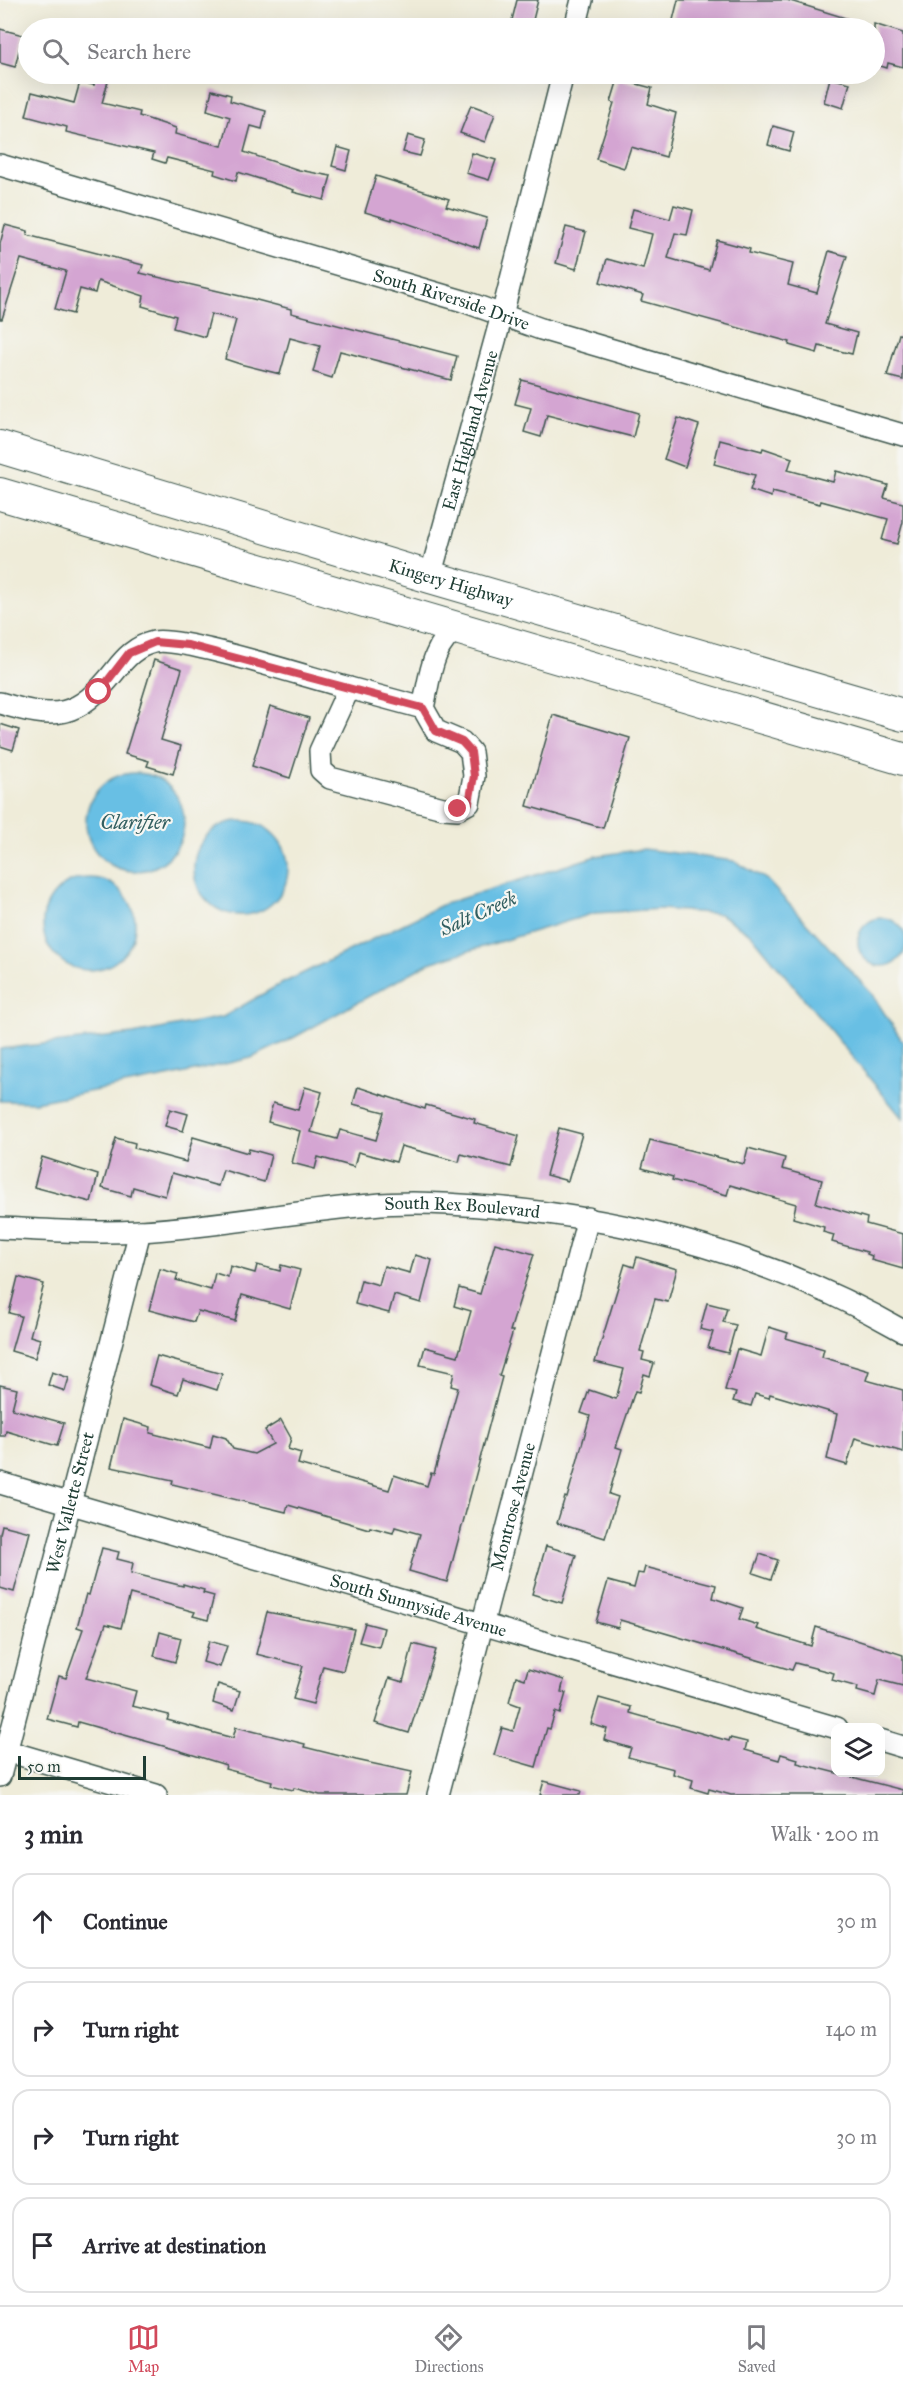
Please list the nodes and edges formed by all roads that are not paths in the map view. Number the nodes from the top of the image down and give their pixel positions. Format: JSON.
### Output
{"nodes":[{"id":1,"x":582,"y":0,"type":"edge"},
{"id":2,"x":578,"y":18,"type":"edge"},
{"id":3,"x":561,"y":84,"type":"edge"},
{"id":4,"x":0,"y":165,"type":"edge"},
{"id":5,"x":502,"y":315,"type":"junction"},
{"id":6,"x":903,"y":435,"type":"edge"},
{"id":7,"x":0,"y":447,"type":"edge"},
{"id":8,"x":0,"y":494,"type":"edge"},
{"id":9,"x":430,"y":578,"type":"junction"},
{"id":10,"x":458,"y":628,"type":"junction"},
{"id":11,"x":349,"y":688,"type":"junction"},
{"id":12,"x":0,"y":703,"type":"edge"},
{"id":13,"x":423,"y":708,"type":"junction"},
{"id":14,"x":903,"y":715,"type":"edge"},
{"id":15,"x":903,"y":759,"type":"edge"},
{"id":16,"x":588,"y":1218,"type":"junction"},
{"id":17,"x":0,"y":1228,"type":"edge"},
{"id":18,"x":140,"y":1231,"type":"junction"},
{"id":19,"x":903,"y":1331,"type":"edge"},
{"id":20,"x":0,"y":1483,"type":"edge"},
{"id":21,"x":71,"y":1503,"type":"junction"},
{"id":22,"x":483,"y":1625,"type":"junction"},
{"id":23,"x":831,"y":1726,"type":"edge"},
{"id":24,"x":885,"y":1742,"type":"edge"},
{"id":25,"x":903,"y":1747,"type":"edge"},
{"id":26,"x":3,"y":1750,"type":"edge"},
{"id":27,"x":0,"y":1776,"type":"edge"},
{"id":28,"x":156,"y":1795,"type":"edge"},
{"id":29,"x":438,"y":1795,"type":"edge"}],
"edges":[{"from":1,"to":2,"type":"street"},
{"from":3,"to":5,"type":"street","name":"East Highland Avenue"},
{"from":4,"to":5,"type":"street","name":"South Riverside Drive"},
{"from":5,"to":6,"type":"street","name":"South Riverside Drive"},
{"from":5,"to":9,"type":"street","name":"East Highland Avenue"},
{"from":7,"to":9,"type":"highway","name":"Kingery Highway"},
{"from":8,"to":10,"type":"highway"},
{"from":9,"to":14,"type":"highway","name":"Kingery Highway"},
{"from":10,"to":13,"type":"street"},
{"from":10,"to":15,"type":"highway"},
{"from":11,"to":12,"type":"street"},
{"from":11,"to":13,"type":"street"},
{"from":11,"to":13,"type":"street"},
{"from":16,"to":18,"type":"street","name":"South Rex Boulevard"},
{"from":16,"to":19,"type":"street","name":"South Rex Boulevard"},
{"from":16,"to":22,"type":"street","name":"Montrose Avenue"},
{"from":17,"to":18,"type":"street","name":"South Rex Boulevard"},
{"from":18,"to":21,"type":"street","name":"West Vallette Street"},
{"from":20,"to":21,"type":"street","name":"South Sunnyside Avenue"},
{"from":21,"to":22,"type":"street","name":"South Sunnyside Avenue"},
{"from":21,"to":26,"type":"street","name":"West Vallette Street"},
{"from":22,"to":23,"type":"street","name":"South Sunnyside Avenue"},
{"from":22,"to":29,"type":"street","name":"Montrose Avenue"},
{"from":24,"to":25,"type":"street"},
{"from":26,"to":27,"type":"street","name":"West Vallette Street"},
{"from":26,"to":28,"type":"street"}]}
